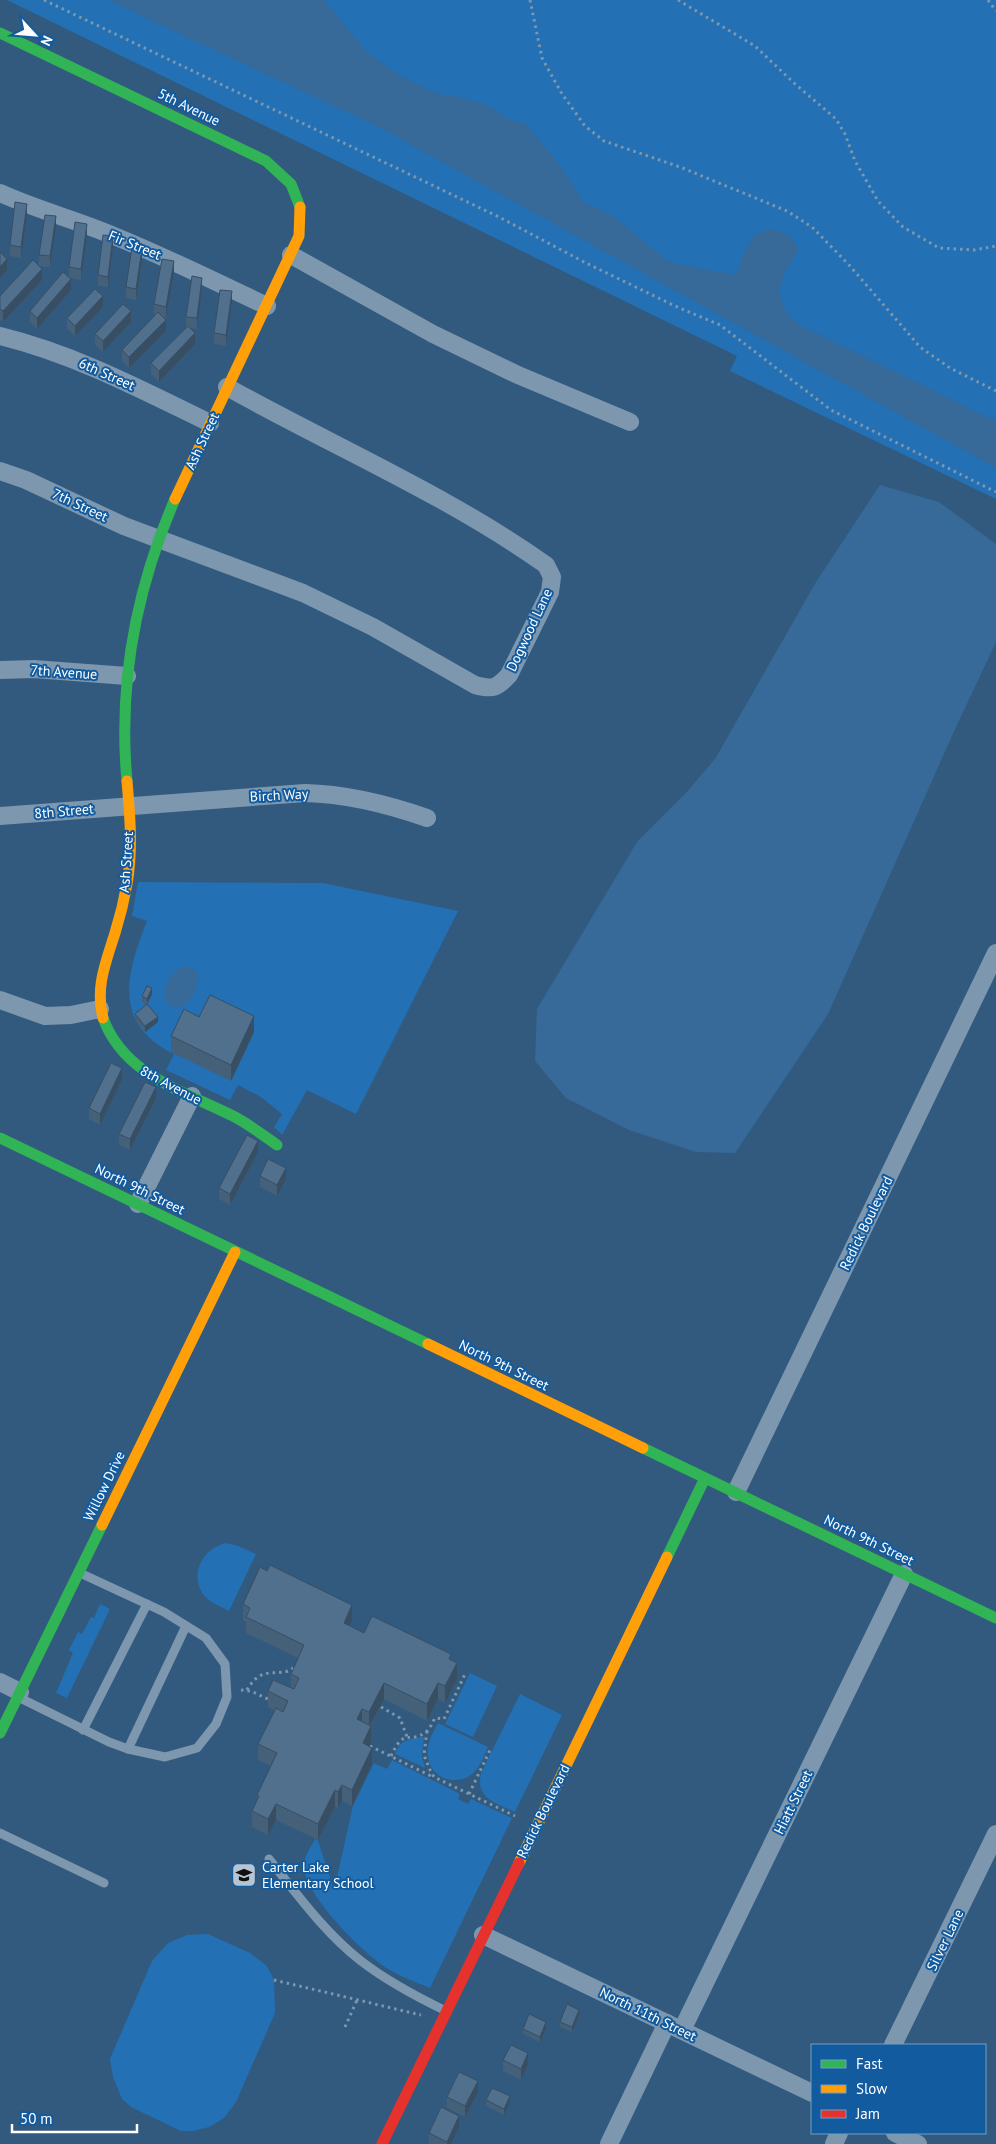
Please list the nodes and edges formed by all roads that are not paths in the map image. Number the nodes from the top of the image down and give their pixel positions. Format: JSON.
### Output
{"nodes":[{"id":1,"x":0,"y":33,"type":"edge"},
{"id":2,"x":0,"y":193,"type":"edge"},
{"id":3,"x":291,"y":255,"type":"junction"},
{"id":4,"x":266,"y":306,"type":"junction"},
{"id":5,"x":0,"y":336,"type":"edge"},
{"id":6,"x":227,"y":387,"type":"junction"},
{"id":7,"x":630,"y":422,"type":"dead end"},
{"id":8,"x":210,"y":423,"type":"junction"},
{"id":9,"x":0,"y":471,"type":"edge"},
{"id":10,"x":159,"y":539,"type":"junction"},
{"id":11,"x":0,"y":670,"type":"edge"},
{"id":12,"x":127,"y":676,"type":"junction"},
{"id":13,"x":127,"y":806,"type":"junction"},
{"id":14,"x":0,"y":816,"type":"edge"},
{"id":15,"x":428,"y":818,"type":"dead end"},
{"id":16,"x":996,"y":953,"type":"edge"},
{"id":17,"x":0,"y":1000,"type":"edge"},
{"id":18,"x":100,"y":1008,"type":"junction"},
{"id":19,"x":192,"y":1096,"type":"junction"},
{"id":20,"x":2,"y":1142,"type":"edge"},
{"id":21,"x":277,"y":1145,"type":"dead end"},
{"id":22,"x":138,"y":1204,"type":"junction"},
{"id":23,"x":235,"y":1252,"type":"junction"},
{"id":24,"x":705,"y":1478,"type":"junction"},
{"id":25,"x":736,"y":1492,"type":"junction"},
{"id":26,"x":78,"y":1572,"type":"junction"},
{"id":27,"x":904,"y":1574,"type":"junction"},
{"id":28,"x":146,"y":1604,"type":"junction"},
{"id":29,"x":996,"y":1618,"type":"edge"},
{"id":30,"x":186,"y":1626,"type":"junction"},
{"id":31,"x":0,"y":1682,"type":"edge"},
{"id":32,"x":19,"y":1694,"type":"junction"},
{"id":33,"x":84,"y":1730,"type":"junction"},
{"id":34,"x":0,"y":1734,"type":"edge"},
{"id":35,"x":128,"y":1748,"type":"junction"},
{"id":36,"x":0,"y":1833,"type":"edge"},
{"id":37,"x":996,"y":1834,"type":"edge"},
{"id":38,"x":269,"y":1859,"type":"dead end"},
{"id":39,"x":104,"y":1883,"type":"dead end"},
{"id":40,"x":483,"y":1935,"type":"junction"},
{"id":41,"x":446,"y":2011,"type":"junction"},
{"id":42,"x":674,"y":2027,"type":"junction"},
{"id":43,"x":893,"y":2044,"type":"edge"},
{"id":44,"x":811,"y":2093,"type":"edge"},
{"id":45,"x":897,"y":2134,"type":"edge"},
{"id":46,"x":382,"y":2144,"type":"edge"},
{"id":47,"x":608,"y":2144,"type":"edge"},
{"id":48,"x":918,"y":2144,"type":"edge"}],
"edges":[{"from":1,"to":3,"type":"street","name":"5th Avenue"},
{"from":2,"to":4,"type":"street","name":"Fir Street"},
{"from":3,"to":4,"type":"street","name":"Ash Street"},
{"from":3,"to":7,"type":"street"},
{"from":4,"to":6,"type":"street","name":"Ash Street"},
{"from":5,"to":8,"type":"street","name":"6th Street"},
{"from":6,"to":8,"type":"street","name":"Ash Street"},
{"from":6,"to":10,"type":"street","name":"Dogwood Lane"},
{"from":8,"to":10,"type":"street","name":"Ash Street"},
{"from":9,"to":10,"type":"street","name":"7th Street"},
{"from":10,"to":12,"type":"street","name":"Ash Street"},
{"from":11,"to":12,"type":"street","name":"7th Avenue"},
{"from":12,"to":13,"type":"street","name":"Ash Street"},
{"from":13,"to":14,"type":"street","name":"8th Street"},
{"from":13,"to":15,"type":"street","name":"Birch Way"},
{"from":13,"to":18,"type":"street","name":"Ash Street"},
{"from":16,"to":25,"type":"street","name":"Redick Boulevard"},
{"from":17,"to":18,"type":"street"},
{"from":18,"to":19,"type":"street","name":"8th Avenue"},
{"from":19,"to":21,"type":"street","name":"8th Avenue"},
{"from":19,"to":22,"type":"street"},
{"from":20,"to":22,"type":"street","name":"North 9th Street"},
{"from":22,"to":23,"type":"street","name":"North 9th Street"},
{"from":23,"to":24,"type":"street","name":"North 9th Street"},
{"from":23,"to":26,"type":"street","name":"Willow Drive"},
{"from":24,"to":25,"type":"street","name":"North 9th Street"},
{"from":24,"to":40,"type":"street","name":"Redick Boulevard"},
{"from":25,"to":27,"type":"street","name":"North 9th Street"},
{"from":26,"to":28,"type":"lane"},
{"from":26,"to":32,"type":"street","name":"Willow Drive"},
{"from":27,"to":29,"type":"street","name":"North 9th Street"},
{"from":27,"to":42,"type":"street","name":"Hiatt Street"},
{"from":28,"to":30,"type":"lane"},
{"from":28,"to":33,"type":"lane"},
{"from":30,"to":35,"type":"lane"},
{"from":30,"to":35,"type":"lane"},
{"from":31,"to":32,"type":"street"},
{"from":32,"to":33,"type":"lane"},
{"from":32,"to":34,"type":"street","name":"Willow Drive"},
{"from":33,"to":35,"type":"lane"},
{"from":36,"to":39,"type":"lane"},
{"from":37,"to":43,"type":"street","name":"Silver Lane"},
{"from":38,"to":41,"type":"lane"},
{"from":40,"to":41,"type":"street","name":"Redick Boulevard"},
{"from":40,"to":42,"type":"street","name":"North 11th Street"},
{"from":41,"to":46,"type":"street","name":"Redick Boulevard"},
{"from":42,"to":44,"type":"street","name":"North 11th Street"},
{"from":42,"to":47,"type":"street","name":"Hiatt Street"},
{"from":45,"to":48,"type":"street"}]}
